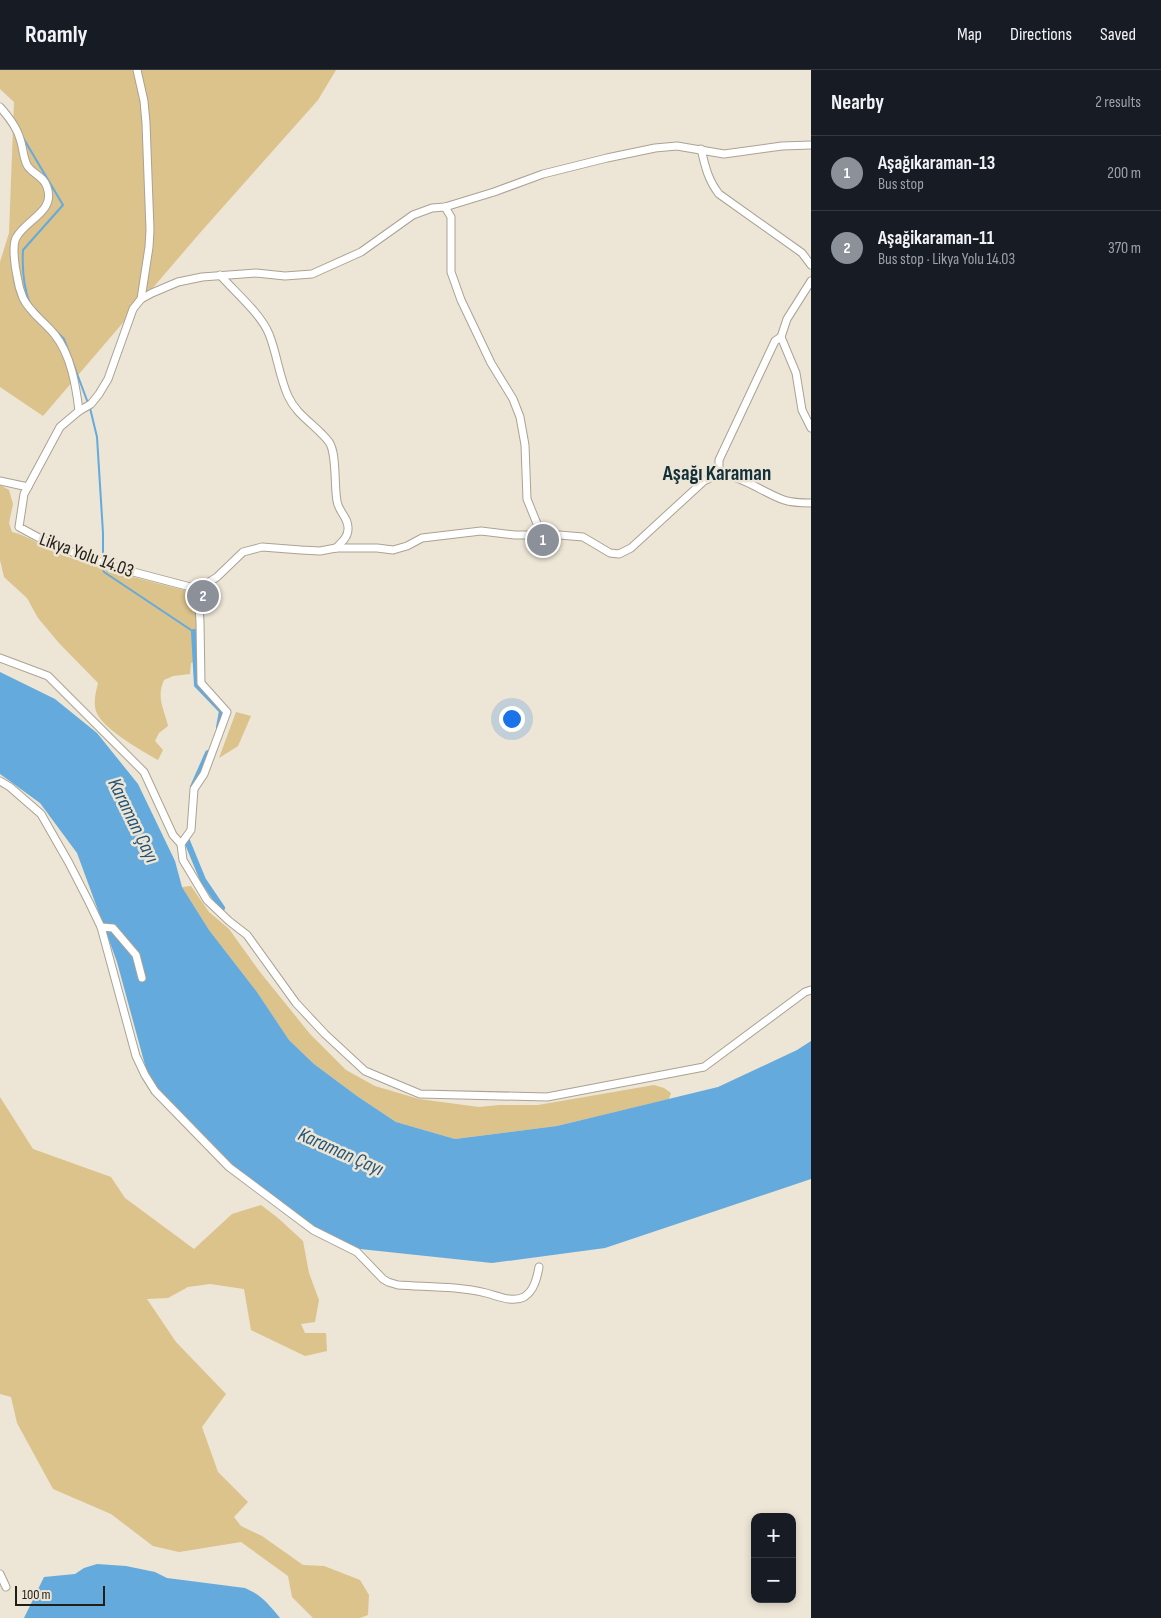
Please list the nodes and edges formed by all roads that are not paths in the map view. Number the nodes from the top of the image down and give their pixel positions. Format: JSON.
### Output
{"nodes":[{"id":1,"x":137,"y":70,"type":"edge"},
{"id":2,"x":0,"y":107,"type":"edge"},
{"id":3,"x":811,"y":145,"type":"edge"},
{"id":4,"x":701,"y":149,"type":"junction"},
{"id":5,"x":445,"y":207,"type":"junction"},
{"id":6,"x":811,"y":265,"type":"edge"},
{"id":7,"x":220,"y":276,"type":"junction"},
{"id":8,"x":811,"y":281,"type":"edge"},
{"id":9,"x":141,"y":299,"type":"junction"},
{"id":10,"x":782,"y":337,"type":"junction"},
{"id":11,"x":79,"y":411,"type":"junction"},
{"id":12,"x":811,"y":428,"type":"edge"},
{"id":13,"x":719,"y":476,"type":"junction"},
{"id":14,"x":0,"y":481,"type":"edge"},
{"id":15,"x":28,"y":487,"type":"junction"},
{"id":16,"x":811,"y":503,"type":"edge"},
{"id":17,"x":542,"y":536,"type":"junction"},
{"id":18,"x":336,"y":548,"type":"junction"},
{"id":19,"x":198,"y":588,"type":"junction"},
{"id":20,"x":0,"y":658,"type":"edge"},
{"id":21,"x":0,"y":781,"type":"edge"},
{"id":22,"x":181,"y":844,"type":"junction"},
{"id":23,"x":101,"y":928,"type":"junction"},
{"id":24,"x":142,"y":978,"type":"dead end"},
{"id":25,"x":811,"y":990,"type":"edge"},
{"id":26,"x":539,"y":1267,"type":"dead end"},
{"id":27,"x":0,"y":1574,"type":"edge"},
{"id":28,"x":6,"y":1587,"type":"dead end"}],
"edges":[{"from":1,"to":9,"type":"street"},
{"from":2,"to":11,"type":"street"},
{"from":3,"to":4,"type":"street"},
{"from":4,"to":5,"type":"street"},
{"from":4,"to":6,"type":"street"},
{"from":5,"to":7,"type":"street"},
{"from":5,"to":17,"type":"street"},
{"from":7,"to":9,"type":"street"},
{"from":7,"to":18,"type":"street"},
{"from":8,"to":10,"type":"street"},
{"from":9,"to":11,"type":"street","name":"Likya Yolu 14.03"},
{"from":10,"to":12,"type":"street"},
{"from":10,"to":13,"type":"street"},
{"from":11,"to":15,"type":"street","name":"Likya Yolu 14.03"},
{"from":13,"to":16,"type":"street"},
{"from":13,"to":17,"type":"street"},
{"from":14,"to":15,"type":"street"},
{"from":15,"to":19,"type":"street","name":"Likya Yolu 14.03"},
{"from":17,"to":18,"type":"street"},
{"from":18,"to":19,"type":"street"},
{"from":19,"to":22,"type":"street"},
{"from":20,"to":22,"type":"street"},
{"from":21,"to":23,"type":"street"},
{"from":22,"to":25,"type":"street"},
{"from":23,"to":24,"type":"street"},
{"from":23,"to":26,"type":"street"},
{"from":27,"to":28,"type":"street"}]}
